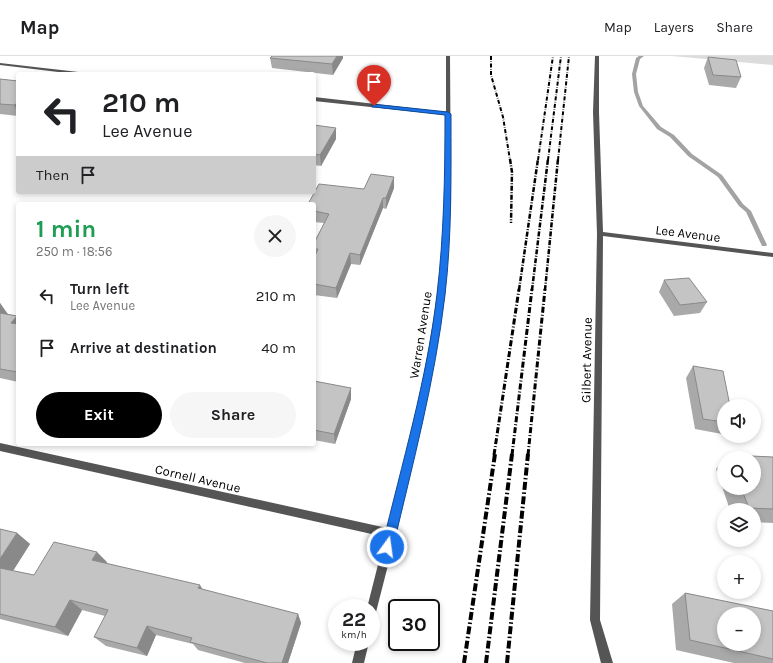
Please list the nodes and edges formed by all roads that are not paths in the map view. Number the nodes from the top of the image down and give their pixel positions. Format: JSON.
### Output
{"nodes":[{"id":1,"x":448,"y":56,"type":"edge"},
{"id":2,"x":597,"y":56,"type":"edge"},
{"id":3,"x":0,"y":64,"type":"edge"},
{"id":4,"x":70,"y":72,"type":"edge"},
{"id":5,"x":316,"y":99,"type":"edge"},
{"id":6,"x":448,"y":114,"type":"junction"},
{"id":7,"x":600,"y":234,"type":"junction"},
{"id":8,"x":773,"y":255,"type":"edge"},
{"id":9,"x":0,"y":448,"type":"edge"},
{"id":10,"x":391,"y":534,"type":"junction"},
{"id":11,"x":374,"y":599,"type":"edge"},
{"id":12,"x":361,"y":651,"type":"edge"},
{"id":13,"x":358,"y":663,"type":"edge"},
{"id":14,"x":607,"y":663,"type":"edge"}],
"edges":[{"from":1,"to":6,"type":"street","name":"Warren Avenue"},
{"from":2,"to":7,"type":"street","name":"Gilbert Avenue"},
{"from":3,"to":4,"type":"street"},
{"from":5,"to":6,"type":"street"},
{"from":6,"to":10,"type":"street","name":"Warren Avenue"},
{"from":7,"to":8,"type":"street","name":"Lee Avenue"},
{"from":7,"to":14,"type":"street","name":"Gilbert Avenue"},
{"from":9,"to":10,"type":"street","name":"Cornell Avenue"},
{"from":10,"to":11,"type":"street","name":"Warren Avenue"},
{"from":12,"to":13,"type":"street"}]}
